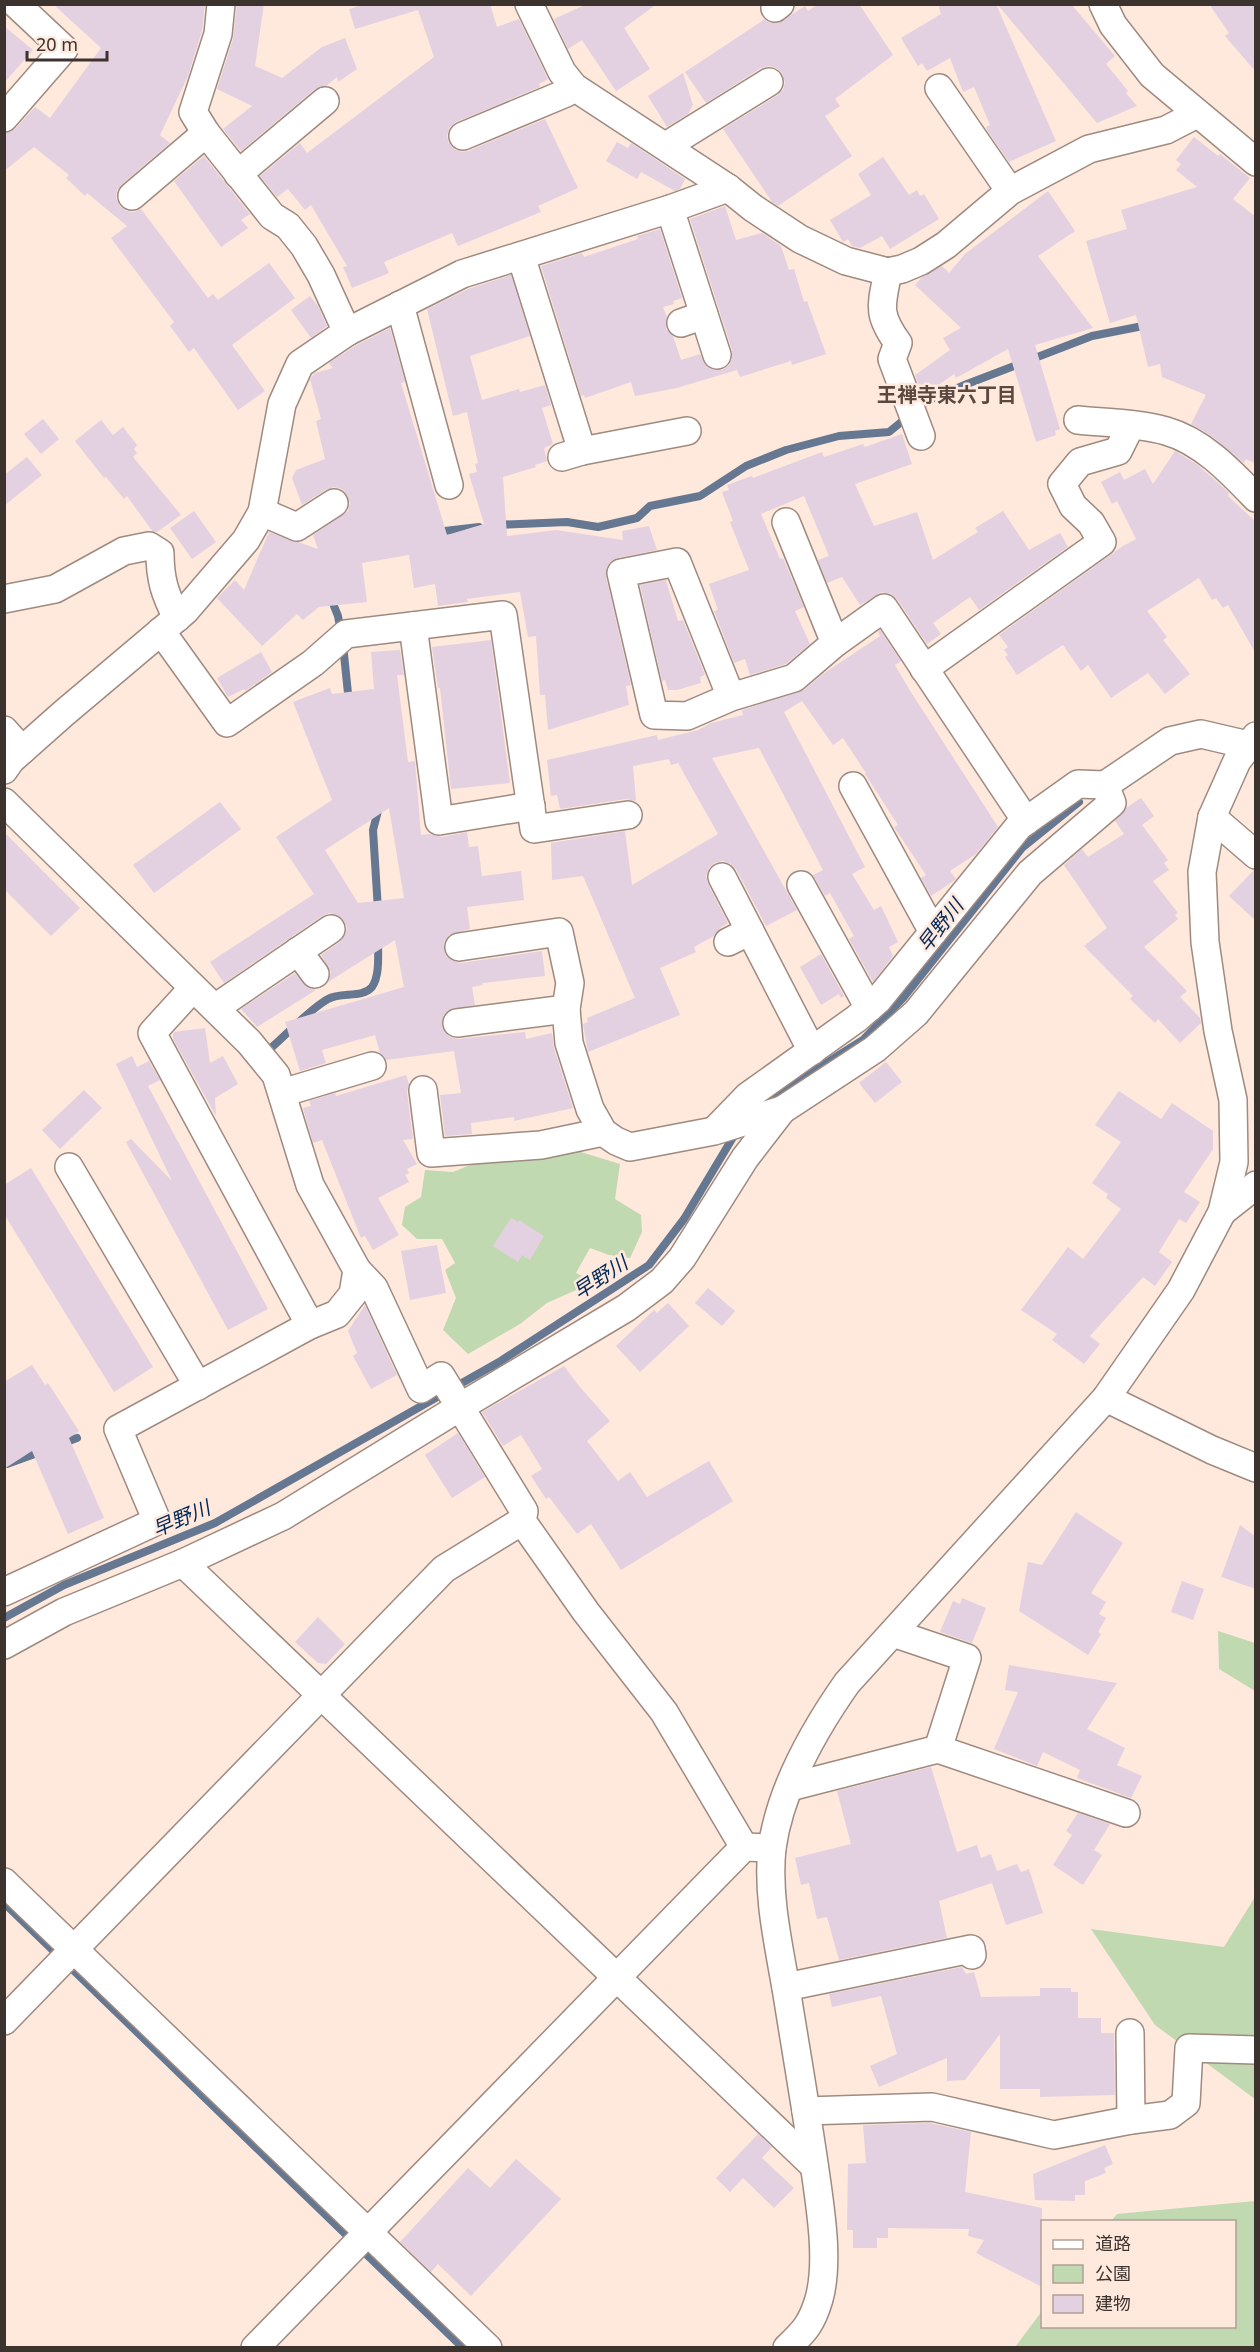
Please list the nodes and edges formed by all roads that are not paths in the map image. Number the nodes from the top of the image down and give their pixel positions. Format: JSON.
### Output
{"nodes":[{"id":1,"x":16,"y":4,"type":"edge"},
{"id":2,"x":221,"y":4,"type":"edge"},
{"id":3,"x":529,"y":4,"type":"edge"},
{"id":4,"x":1102,"y":4,"type":"edge"},
{"id":5,"x":769,"y":82,"type":"dead end"},
{"id":6,"x":574,"y":87,"type":"junction"},
{"id":7,"x":939,"y":88,"type":"dead end"},
{"id":8,"x":325,"y":101,"type":"dead end"},
{"id":9,"x":1197,"y":114,"type":"junction"},
{"id":10,"x":4,"y":118,"type":"edge"},
{"id":11,"x":206,"y":133,"type":"junction"},
{"id":12,"x":464,"y":136,"type":"dead end"},
{"id":13,"x":666,"y":146,"type":"junction"},
{"id":14,"x":1256,"y":162,"type":"edge"},
{"id":15,"x":238,"y":174,"type":"junction"},
{"id":16,"x":728,"y":188,"type":"junction"},
{"id":17,"x":1010,"y":191,"type":"junction"},
{"id":18,"x":132,"y":196,"type":"dead end"},
{"id":19,"x":670,"y":209,"type":"junction"},
{"id":20,"x":521,"y":256,"type":"junction"},
{"id":21,"x":888,"y":272,"type":"junction"},
{"id":22,"x":400,"y":305,"type":"junction"},
{"id":23,"x":347,"y":332,"type":"junction"},
{"id":24,"x":717,"y":355,"type":"dead end"},
{"id":25,"x":1078,"y":420,"type":"dead end"},
{"id":26,"x":1131,"y":425,"type":"junction"},
{"id":27,"x":687,"y":431,"type":"dead end"},
{"id":28,"x":921,"y":436,"type":"dead end"},
{"id":29,"x":449,"y":485,"type":"dead end"},
{"id":30,"x":1256,"y":498,"type":"edge"},
{"id":31,"x":334,"y":503,"type":"dead end"},
{"id":32,"x":262,"y":512,"type":"junction"},
{"id":33,"x":786,"y":522,"type":"dead end"},
{"id":34,"x":4,"y":599,"type":"edge"},
{"id":35,"x":169,"y":624,"type":"junction"},
{"id":36,"x":413,"y":626,"type":"junction"},
{"id":37,"x":836,"y":643,"type":"junction"},
{"id":38,"x":924,"y":669,"type":"junction"},
{"id":39,"x":731,"y":697,"type":"junction"},
{"id":40,"x":13,"y":740,"type":"edge"},
{"id":41,"x":1252,"y":741,"type":"edge"},
{"id":42,"x":4,"y":770,"type":"edge"},
{"id":43,"x":1105,"y":785,"type":"junction"},
{"id":44,"x":853,"y":786,"type":"dead end"},
{"id":45,"x":4,"y":802,"type":"edge"},
{"id":46,"x":531,"y":806,"type":"junction"},
{"id":47,"x":627,"y":814,"type":"dead end"},
{"id":48,"x":1212,"y":817,"type":"junction"},
{"id":49,"x":1026,"y":821,"type":"junction"},
{"id":50,"x":1256,"y":855,"type":"edge"},
{"id":51,"x":722,"y":877,"type":"dead end"},
{"id":52,"x":801,"y":885,"type":"dead end"},
{"id":53,"x":331,"y":929,"type":"dead end"},
{"id":54,"x":933,"y":932,"type":"junction"},
{"id":55,"x":459,"y":947,"type":"dead end"},
{"id":56,"x":298,"y":951,"type":"junction"},
{"id":57,"x":315,"y":974,"type":"dead end"},
{"id":58,"x":193,"y":988,"type":"junction"},
{"id":59,"x":215,"y":1008,"type":"junction"},
{"id":60,"x":869,"y":1008,"type":"junction"},
{"id":61,"x":566,"y":1009,"type":"junction"},
{"id":62,"x":458,"y":1023,"type":"dead end"},
{"id":63,"x":812,"y":1051,"type":"junction"},
{"id":64,"x":372,"y":1066,"type":"dead end"},
{"id":65,"x":423,"y":1090,"type":"dead end"},
{"id":66,"x":282,"y":1093,"type":"junction"},
{"id":67,"x":772,"y":1114,"type":"junction"},
{"id":68,"x":719,"y":1129,"type":"junction"},
{"id":69,"x":603,"y":1132,"type":"junction"},
{"id":70,"x":69,"y":1167,"type":"dead end"},
{"id":71,"x":1256,"y":1185,"type":"edge"},
{"id":72,"x":1222,"y":1212,"type":"junction"},
{"id":73,"x":357,"y":1270,"type":"junction"},
{"id":74,"x":310,"y":1325,"type":"junction"},
{"id":75,"x":198,"y":1386,"type":"junction"},
{"id":76,"x":453,"y":1397,"type":"junction"},
{"id":77,"x":1106,"y":1398,"type":"junction"},
{"id":78,"x":1256,"y":1468,"type":"edge"},
{"id":79,"x":522,"y":1521,"type":"junction"},
{"id":80,"x":183,"y":1563,"type":"junction"},
{"id":81,"x":4,"y":1592,"type":"edge"},
{"id":82,"x":893,"y":1633,"type":"junction"},
{"id":83,"x":4,"y":1646,"type":"edge"},
{"id":84,"x":321,"y":1695,"type":"junction"},
{"id":85,"x":938,"y":1749,"type":"junction"},
{"id":86,"x":790,"y":1787,"type":"junction"},
{"id":87,"x":1126,"y":1813,"type":"dead end"},
{"id":88,"x":744,"y":1847,"type":"junction"},
{"id":89,"x":772,"y":1848,"type":"junction"},
{"id":90,"x":4,"y":1882,"type":"edge"},
{"id":91,"x":75,"y":1949,"type":"junction"},
{"id":92,"x":972,"y":1955,"type":"dead end"},
{"id":93,"x":617,"y":1978,"type":"junction"},
{"id":94,"x":786,"y":1988,"type":"junction"},
{"id":95,"x":4,"y":2021,"type":"edge"},
{"id":96,"x":1130,"y":2033,"type":"dead end"},
{"id":97,"x":1256,"y":2050,"type":"edge"},
{"id":98,"x":806,"y":2111,"type":"junction"},
{"id":99,"x":1131,"y":2120,"type":"junction"},
{"id":100,"x":814,"y":2166,"type":"junction"},
{"id":101,"x":368,"y":2232,"type":"junction"},
{"id":102,"x":255,"y":2348,"type":"edge"},
{"id":103,"x":488,"y":2348,"type":"edge"},
{"id":104,"x":787,"y":2348,"type":"edge"}],
"edges":[{"from":1,"to":10,"type":"street"},
{"from":2,"to":11,"type":"street"},
{"from":3,"to":6,"type":"street"},
{"from":4,"to":9,"type":"street"},
{"from":5,"to":13,"type":"street"},
{"from":6,"to":12,"type":"street"},
{"from":6,"to":13,"type":"street"},
{"from":7,"to":17,"type":"street"},
{"from":8,"to":15,"type":"street"},
{"from":9,"to":14,"type":"street"},
{"from":9,"to":17,"type":"street"},
{"from":11,"to":15,"type":"street"},
{"from":11,"to":18,"type":"street"},
{"from":13,"to":16,"type":"street"},
{"from":15,"to":23,"type":"street"},
{"from":16,"to":19,"type":"street"},
{"from":16,"to":21,"type":"street"},
{"from":17,"to":21,"type":"street"},
{"from":19,"to":20,"type":"street"},
{"from":19,"to":24,"type":"street"},
{"from":20,"to":22,"type":"street"},
{"from":20,"to":27,"type":"street"},
{"from":21,"to":28,"type":"street"},
{"from":22,"to":23,"type":"street"},
{"from":22,"to":29,"type":"street"},
{"from":23,"to":32,"type":"street"},
{"from":25,"to":26,"type":"street"},
{"from":26,"to":30,"type":"street"},
{"from":26,"to":38,"type":"street"},
{"from":31,"to":32,"type":"street"},
{"from":32,"to":35,"type":"street"},
{"from":33,"to":37,"type":"street"},
{"from":34,"to":35,"type":"street"},
{"from":35,"to":36,"type":"street"},
{"from":35,"to":40,"type":"street"},
{"from":36,"to":46,"type":"street"},
{"from":36,"to":46,"type":"street"},
{"from":37,"to":38,"type":"street"},
{"from":37,"to":39,"type":"street"},
{"from":38,"to":49,"type":"street"},
{"from":39,"to":39,"type":"street"},
{"from":40,"to":42,"type":"street"},
{"from":41,"to":43,"type":"street"},
{"from":41,"to":48,"type":"street"},
{"from":43,"to":49,"type":"street"},
{"from":43,"to":67,"type":"street"},
{"from":44,"to":54,"type":"street"},
{"from":45,"to":58,"type":"street"},
{"from":46,"to":47,"type":"street"},
{"from":48,"to":50,"type":"street"},
{"from":48,"to":72,"type":"street"},
{"from":49,"to":54,"type":"street"},
{"from":51,"to":63,"type":"street"},
{"from":52,"to":60,"type":"street"},
{"from":53,"to":56,"type":"street"},
{"from":54,"to":60,"type":"street"},
{"from":55,"to":61,"type":"street"},
{"from":56,"to":57,"type":"street"},
{"from":56,"to":59,"type":"street"},
{"from":58,"to":59,"type":"street"},
{"from":58,"to":74,"type":"street"},
{"from":59,"to":66,"type":"street"},
{"from":60,"to":63,"type":"street"},
{"from":61,"to":62,"type":"street"},
{"from":61,"to":69,"type":"street"},
{"from":63,"to":68,"type":"street"},
{"from":64,"to":66,"type":"street"},
{"from":65,"to":69,"type":"street"},
{"from":66,"to":73,"type":"street"},
{"from":67,"to":68,"type":"street"},
{"from":67,"to":76,"type":"street"},
{"from":68,"to":69,"type":"street"},
{"from":70,"to":75,"type":"street"},
{"from":71,"to":72,"type":"street"},
{"from":72,"to":77,"type":"street"},
{"from":73,"to":74,"type":"street"},
{"from":73,"to":76,"type":"street"},
{"from":74,"to":75,"type":"street"},
{"from":75,"to":81,"type":"street"},
{"from":76,"to":79,"type":"street"},
{"from":76,"to":80,"type":"street"},
{"from":77,"to":78,"type":"street"},
{"from":77,"to":82,"type":"street"},
{"from":79,"to":84,"type":"street"},
{"from":79,"to":88,"type":"street"},
{"from":80,"to":83,"type":"street"},
{"from":80,"to":84,"type":"street"},
{"from":82,"to":85,"type":"street"},
{"from":82,"to":86,"type":"street"},
{"from":84,"to":91,"type":"street"},
{"from":84,"to":93,"type":"street"},
{"from":85,"to":86,"type":"street"},
{"from":85,"to":87,"type":"street"},
{"from":86,"to":89,"type":"street"},
{"from":88,"to":89,"type":"street"},
{"from":88,"to":93,"type":"street"},
{"from":89,"to":94,"type":"street"},
{"from":90,"to":91,"type":"street"},
{"from":91,"to":95,"type":"street"},
{"from":91,"to":101,"type":"street"},
{"from":92,"to":94,"type":"street"},
{"from":93,"to":100,"type":"street"},
{"from":93,"to":101,"type":"street"},
{"from":94,"to":98,"type":"street"},
{"from":96,"to":99,"type":"street"},
{"from":97,"to":99,"type":"street"},
{"from":98,"to":99,"type":"street"},
{"from":98,"to":100,"type":"street"},
{"from":100,"to":104,"type":"street"},
{"from":101,"to":102,"type":"street"},
{"from":101,"to":103,"type":"street"}]}
